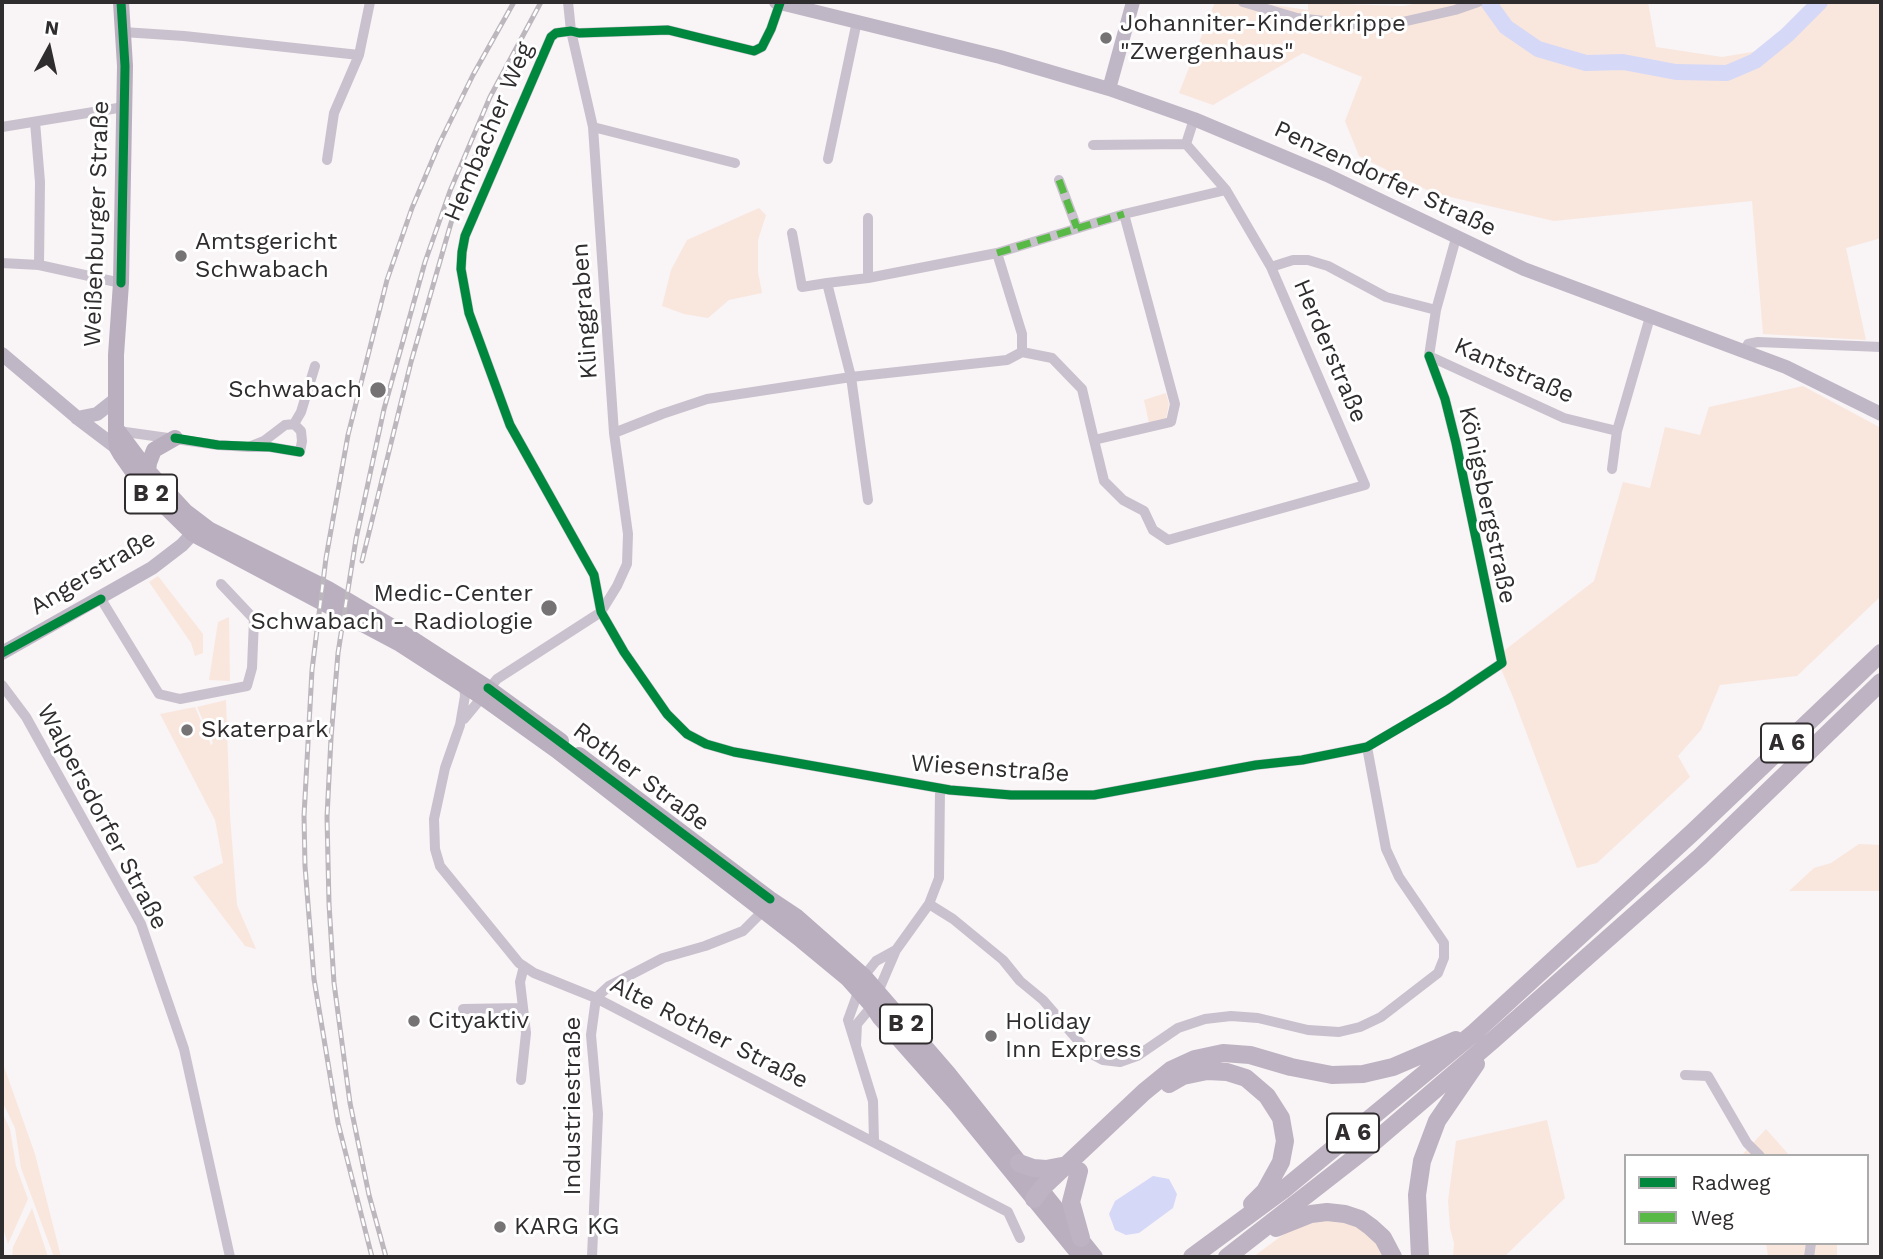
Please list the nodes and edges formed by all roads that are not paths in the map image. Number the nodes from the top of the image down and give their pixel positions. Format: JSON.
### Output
{"nodes":[{"id":1,"x":121,"y":2,"type":"edge"},
{"id":2,"x":370,"y":2,"type":"edge"},
{"id":3,"x":568,"y":2,"type":"edge"},
{"id":4,"x":778,"y":2,"type":"edge"},
{"id":5,"x":1133,"y":2,"type":"edge"},
{"id":6,"x":1243,"y":2,"type":"edge"},
{"id":7,"x":1474,"y":3,"type":"edge"},
{"id":8,"x":828,"y":7,"type":"edge"},
{"id":9,"x":857,"y":21,"type":"junction"},
{"id":10,"x":571,"y":31,"type":"junction"},
{"id":11,"x":123,"y":32,"type":"junction"},
{"id":12,"x":359,"y":55,"type":"junction"},
{"id":13,"x":1108,"y":89,"type":"junction"},
{"id":14,"x":124,"y":107,"type":"junction"},
{"id":15,"x":1194,"y":120,"type":"junction"},
{"id":16,"x":34,"y":122,"type":"junction"},
{"id":17,"x":2,"y":127,"type":"edge"},
{"id":18,"x":593,"y":127,"type":"junction"},
{"id":19,"x":1186,"y":144,"type":"junction"},
{"id":20,"x":1093,"y":145,"type":"dead end"},
{"id":21,"x":828,"y":159,"type":"dead end"},
{"id":22,"x":327,"y":160,"type":"dead end"},
{"id":23,"x":735,"y":163,"type":"dead end"},
{"id":24,"x":1059,"y":180,"type":"dead end"},
{"id":25,"x":1226,"y":190,"type":"junction"},
{"id":26,"x":1125,"y":214,"type":"junction"},
{"id":27,"x":868,"y":218,"type":"dead end"},
{"id":28,"x":1077,"y":228,"type":"junction"},
{"id":29,"x":792,"y":233,"type":"dead end"},
{"id":30,"x":1456,"y":238,"type":"junction"},
{"id":31,"x":998,"y":253,"type":"junction"},
{"id":32,"x":2,"y":263,"type":"edge"},
{"id":33,"x":38,"y":265,"type":"junction"},
{"id":34,"x":1271,"y":267,"type":"junction"},
{"id":35,"x":868,"y":278,"type":"junction"},
{"id":36,"x":121,"y":283,"type":"junction"},
{"id":37,"x":827,"y":284,"type":"junction"},
{"id":38,"x":1436,"y":310,"type":"junction"},
{"id":39,"x":1650,"y":317,"type":"junction"},
{"id":40,"x":1881,"y":347,"type":"edge"},
{"id":41,"x":1745,"y":351,"type":"junction"},
{"id":42,"x":1023,"y":352,"type":"junction"},
{"id":43,"x":2,"y":354,"type":"edge"},
{"id":44,"x":1429,"y":356,"type":"junction"},
{"id":45,"x":315,"y":366,"type":"dead end"},
{"id":46,"x":851,"y":377,"type":"junction"},
{"id":47,"x":116,"y":399,"type":"junction"},
{"id":48,"x":1881,"y":414,"type":"edge"},
{"id":49,"x":77,"y":418,"type":"junction"},
{"id":50,"x":293,"y":424,"type":"junction"},
{"id":51,"x":1617,"y":431,"type":"junction"},
{"id":52,"x":614,"y":433,"type":"junction"},
{"id":53,"x":175,"y":438,"type":"junction"},
{"id":54,"x":117,"y":439,"type":"junction"},
{"id":55,"x":1094,"y":440,"type":"junction"},
{"id":56,"x":249,"y":447,"type":"junction"},
{"id":57,"x":1612,"y":468,"type":"dead end"},
{"id":58,"x":148,"y":471,"type":"junction"},
{"id":59,"x":868,"y":500,"type":"dead end"},
{"id":60,"x":197,"y":529,"type":"junction"},
{"id":61,"x":221,"y":584,"type":"dead end"},
{"id":62,"x":101,"y":598,"type":"junction"},
{"id":63,"x":601,"y":612,"type":"junction"},
{"id":64,"x":2,"y":653,"type":"edge"},
{"id":65,"x":1881,"y":653,"type":"edge"},
{"id":66,"x":1502,"y":663,"type":"joint"},
{"id":67,"x":1881,"y":682,"type":"edge"},
{"id":68,"x":2,"y":685,"type":"edge"},
{"id":69,"x":464,"y":685,"type":"junction"},
{"id":70,"x":485,"y":692,"type":"junction"},
{"id":71,"x":460,"y":725,"type":"junction"},
{"id":72,"x":1367,"y":747,"type":"junction"},
{"id":73,"x":940,"y":789,"type":"junction"},
{"id":74,"x":929,"y":904,"type":"junction"},
{"id":75,"x":767,"y":905,"type":"junction"},
{"id":76,"x":896,"y":950,"type":"junction"},
{"id":77,"x":524,"y":966,"type":"junction"},
{"id":78,"x":864,"y":976,"type":"junction"},
{"id":79,"x":859,"y":992,"type":"junction"},
{"id":80,"x":596,"y":998,"type":"junction"},
{"id":81,"x":874,"y":998,"type":"junction"},
{"id":82,"x":523,"y":1008,"type":"junction"},
{"id":83,"x":463,"y":1009,"type":"dead end"},
{"id":84,"x":1475,"y":1032,"type":"junction"},
{"id":85,"x":1492,"y":1041,"type":"junction"},
{"id":86,"x":856,"y":1045,"type":"junction"},
{"id":87,"x":1685,"y":1075,"type":"dead end"},
{"id":88,"x":521,"y":1080,"type":"dead end"},
{"id":89,"x":874,"y":1142,"type":"junction"},
{"id":90,"x":1758,"y":1154,"type":"edge"},
{"id":91,"x":1019,"y":1163,"type":"junction"},
{"id":92,"x":1074,"y":1167,"type":"junction"},
{"id":93,"x":1041,"y":1194,"type":"junction"},
{"id":94,"x":1228,"y":1230,"type":"junction"},
{"id":95,"x":1020,"y":1238,"type":"dead end"},
{"id":96,"x":1081,"y":1238,"type":"junction"},
{"id":97,"x":1248,"y":1242,"type":"junction"},
{"id":98,"x":230,"y":1257,"type":"edge"},
{"id":99,"x":592,"y":1257,"type":"edge"},
{"id":100,"x":1081,"y":1257,"type":"edge"},
{"id":101,"x":1096,"y":1257,"type":"edge"},
{"id":102,"x":1192,"y":1257,"type":"edge"},
{"id":103,"x":1227,"y":1257,"type":"edge"},
{"id":104,"x":1392,"y":1257,"type":"edge"},
{"id":105,"x":1420,"y":1257,"type":"edge"}],
"edges":[{"from":1,"to":11,"type":"main road","name":"Weißenburger Straße"},
{"from":2,"to":12,"type":"street"},
{"from":3,"to":10,"type":"street","name":"Klinggraben"},
{"from":4,"to":8,"type":"main road","name":"Penzendorfer Straße"},
{"from":4,"to":10,"type":"street"},
{"from":5,"to":13,"type":"main road"},
{"from":6,"to":7,"type":"street"},
{"from":8,"to":9,"type":"main road","name":"Penzendorfer Straße"},
{"from":9,"to":13,"type":"main road","name":"Penzendorfer Straße"},
{"from":9,"to":21,"type":"street"},
{"from":10,"to":18,"type":"street","name":"Klinggraben"},
{"from":10,"to":63,"type":"street","name":"Hembacher Weg"},
{"from":11,"to":12,"type":"street"},
{"from":11,"to":14,"type":"main road","name":"Weißenburger Straße"},
{"from":12,"to":22,"type":"street"},
{"from":13,"to":15,"type":"main road","name":"Penzendorfer Straße"},
{"from":14,"to":16,"type":"street"},
{"from":14,"to":36,"type":"main road","name":"Weißenburger Straße"},
{"from":15,"to":19,"type":"street"},
{"from":15,"to":30,"type":"main road","name":"Penzendorfer Straße"},
{"from":16,"to":17,"type":"street"},
{"from":16,"to":33,"type":"street"},
{"from":18,"to":23,"type":"street"},
{"from":18,"to":52,"type":"street","name":"Klinggraben"},
{"from":19,"to":20,"type":"street"},
{"from":19,"to":25,"type":"street","name":"Herderstraße"},
{"from":24,"to":28,"type":"street"},
{"from":25,"to":26,"type":"street"},
{"from":25,"to":34,"type":"street","name":"Herderstraße"},
{"from":26,"to":28,"type":"street"},
{"from":26,"to":55,"type":"street"},
{"from":27,"to":35,"type":"street"},
{"from":28,"to":31,"type":"street"},
{"from":29,"to":37,"type":"street"},
{"from":30,"to":38,"type":"street","name":"Kantstraße"},
{"from":30,"to":39,"type":"main road","name":"Penzendorfer Straße"},
{"from":31,"to":35,"type":"street"},
{"from":31,"to":42,"type":"street"},
{"from":32,"to":33,"type":"street"},
{"from":33,"to":36,"type":"street"},
{"from":34,"to":38,"type":"street"},
{"from":34,"to":55,"type":"street","name":"Herderstraße"},
{"from":35,"to":37,"type":"street"},
{"from":36,"to":47,"type":"main road","name":"Weißenburger Straße"},
{"from":37,"to":46,"type":"street"},
{"from":38,"to":44,"type":"street","name":"Kantstraße"},
{"from":39,"to":41,"type":"main road","name":"Penzendorfer Straße"},
{"from":39,"to":51,"type":"street"},
{"from":40,"to":41,"type":"street"},
{"from":41,"to":48,"type":"main road","name":"Penzendorfer Straße"},
{"from":42,"to":46,"type":"street"},
{"from":42,"to":55,"type":"street"},
{"from":43,"to":49,"type":"main road","number":"B 2"},
{"from":44,"to":51,"type":"street","name":"Kantstraße"},
{"from":44,"to":66,"type":"street","name":"Königsbergstraße"},
{"from":45,"to":50,"type":"street"},
{"from":46,"to":52,"type":"street"},
{"from":46,"to":59,"type":"street"},
{"from":47,"to":49,"type":"main road"},
{"from":47,"to":54,"type":"main road","name":"Weißenburger Straße"},
{"from":49,"to":54,"type":"main road","name":"Rother Straße","number":"B 2"},
{"from":50,"to":56,"type":"street"},
{"from":50,"to":56,"type":"street"},
{"from":51,"to":57,"type":"street"},
{"from":52,"to":63,"type":"street","name":"Klinggraben"},
{"from":53,"to":54,"type":"street"},
{"from":53,"to":56,"type":"street"},
{"from":53,"to":58,"type":"main road"},
{"from":54,"to":58,"type":"main road","name":"Rother Straße","number":"B 2"},
{"from":54,"to":60,"type":"main road","name":"Rother Straße","number":"B 2"},
{"from":58,"to":60,"type":"main road","name":"Rother Straße","number":"B 2"},
{"from":60,"to":62,"type":"main road","name":"Angerstraße"},
{"from":60,"to":69,"type":"main road","name":"Rother Straße","number":"B 2"},
{"from":60,"to":70,"type":"main road","name":"Rother Straße","number":"B 2"},
{"from":61,"to":62,"type":"street"},
{"from":62,"to":64,"type":"main road","name":"Angerstraße"},
{"from":63,"to":70,"type":"street"},
{"from":63,"to":73,"type":"street","name":"Wiesenstraße"},
{"from":65,"to":84,"type":"highway","number":"A 6"},
{"from":66,"to":72,"type":"street","name":"Wiesenstraße"},
{"from":67,"to":85,"type":"highway","number":"A 6"},
{"from":68,"to":98,"type":"street","name":"Walpersdorfer Straße"},
{"from":69,"to":70,"type":"main road","name":"Rother Straße","number":"B 2"},
{"from":69,"to":71,"type":"street","name":"Alte Rother Straße"},
{"from":70,"to":71,"type":"street","name":"Alte Rother Straße"},
{"from":70,"to":75,"type":"main road","name":"Rother Straße","number":"B 2"},
{"from":71,"to":77,"type":"street","name":"Alte Rother Straße"},
{"from":72,"to":73,"type":"street","name":"Wiesenstraße"},
{"from":72,"to":74,"type":"street"},
{"from":73,"to":74,"type":"street"},
{"from":74,"to":76,"type":"street"},
{"from":75,"to":78,"type":"main road","name":"Rother Straße","number":"B 2"},
{"from":75,"to":79,"type":"main road","name":"Rother Straße","number":"B 2"},
{"from":75,"to":80,"type":"street"},
{"from":76,"to":78,"type":"street"},
{"from":76,"to":81,"type":"street"},
{"from":77,"to":80,"type":"street","name":"Alte Rother Straße"},
{"from":77,"to":82,"type":"street"},
{"from":78,"to":79,"type":"street"},
{"from":78,"to":81,"type":"main road","name":"Rother Straße","number":"B 2"},
{"from":79,"to":81,"type":"main road","name":"Rother Straße","number":"B 2"},
{"from":79,"to":86,"type":"street"},
{"from":80,"to":89,"type":"street","name":"Alte Rother Straße"},
{"from":80,"to":99,"type":"street","name":"Industriestraße"},
{"from":81,"to":86,"type":"street"},
{"from":81,"to":91,"type":"main road","name":"Rother Straße","number":"B 2"},
{"from":81,"to":93,"type":"main road","name":"Rother Straße","number":"B 2"},
{"from":82,"to":83,"type":"street"},
{"from":82,"to":88,"type":"street"},
{"from":84,"to":92,"type":"highway"},
{"from":84,"to":94,"type":"highway","number":"A 6"},
{"from":85,"to":97,"type":"highway","number":"A 6"},
{"from":85,"to":105,"type":"highway"},
{"from":86,"to":89,"type":"street"},
{"from":87,"to":90,"type":"street"},
{"from":89,"to":95,"type":"street","name":"Alte Rother Straße"},
{"from":91,"to":92,"type":"highway"},
{"from":91,"to":93,"type":"main road","name":"Rother Straße","number":"B 2"},
{"from":92,"to":93,"type":"highway"},
{"from":92,"to":94,"type":"highway"},
{"from":92,"to":96,"type":"highway"},
{"from":93,"to":96,"type":"main road","name":"Rother Straße","number":"B 2"},
{"from":93,"to":100,"type":"main road","name":"Rother Straße","number":"B 2"},
{"from":94,"to":102,"type":"highway","number":"A 6"},
{"from":96,"to":101,"type":"main road","name":"Rother Straße","number":"B 2"},
{"from":97,"to":103,"type":"highway","number":"A 6"},
{"from":97,"to":104,"type":"highway"}]}
